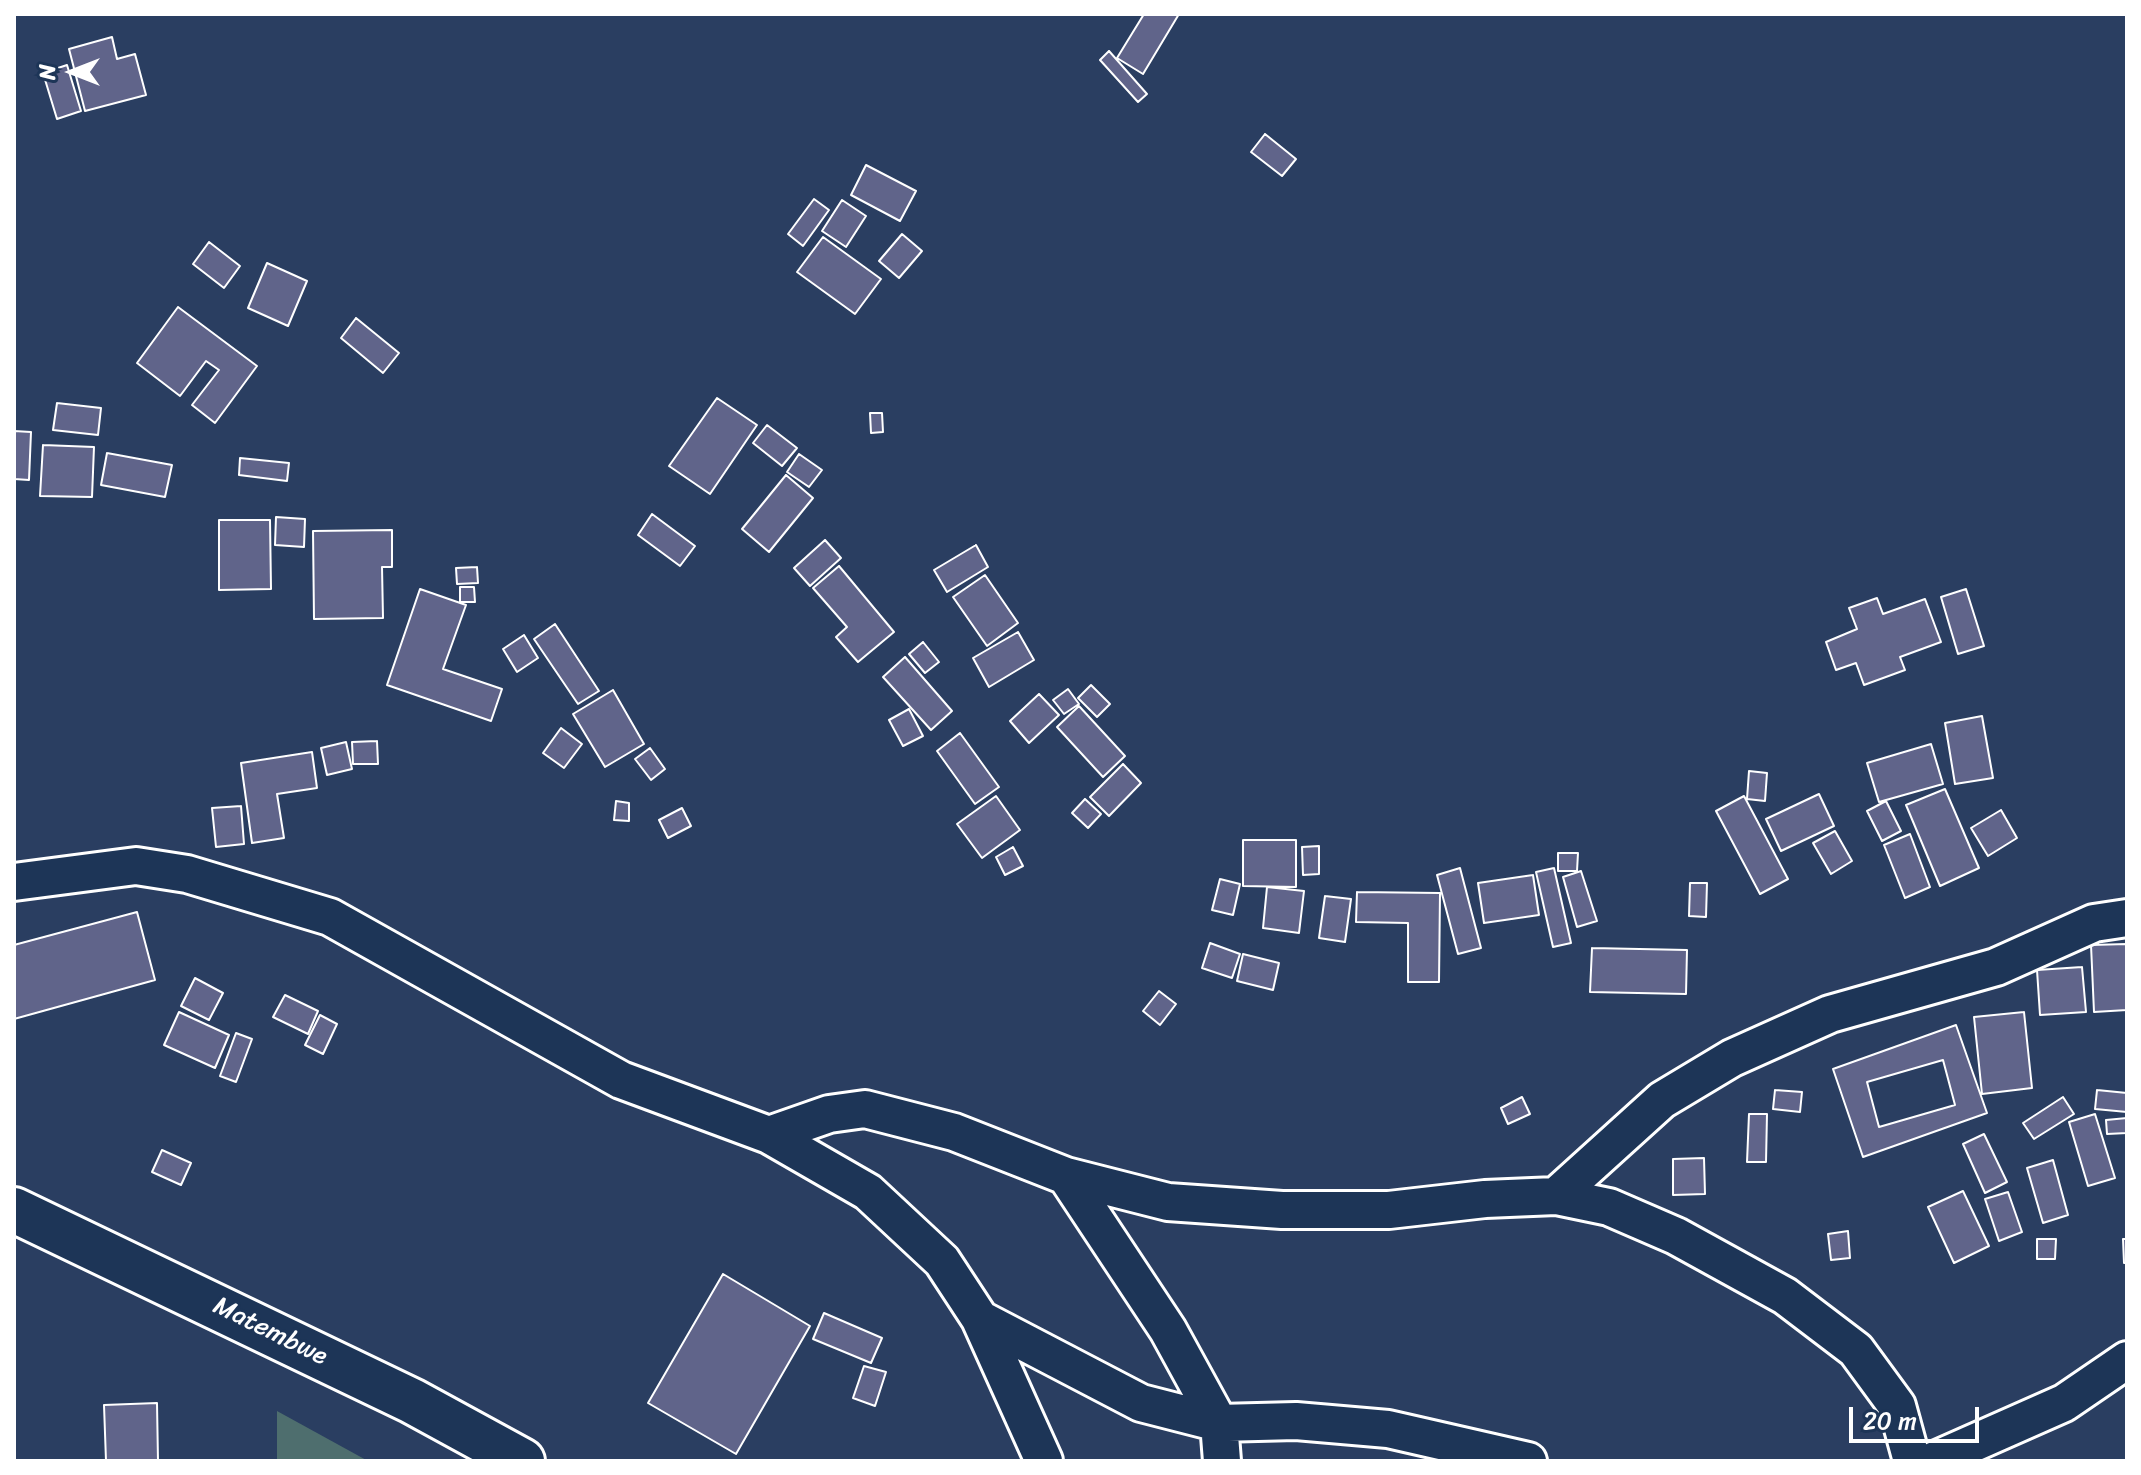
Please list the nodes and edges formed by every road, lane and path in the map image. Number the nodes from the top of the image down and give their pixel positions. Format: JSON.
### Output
{"nodes":[{"id":1,"x":14,"y":882,"type":"edge"},
{"id":2,"x":2127,"y":918,"type":"edge"},
{"id":3,"x":769,"y":1135,"type":"junction"},
{"id":4,"x":1066,"y":1176,"type":"junction"},
{"id":5,"x":1556,"y":1196,"type":"junction"},
{"id":6,"x":14,"y":1210,"type":"edge"},
{"id":7,"x":980,"y":1319,"type":"junction"},
{"id":8,"x":2127,"y":1360,"type":"edge"},
{"id":9,"x":1219,"y":1423,"type":"junction"},
{"id":10,"x":522,"y":1461,"type":"edge"},
{"id":11,"x":1044,"y":1461,"type":"edge"},
{"id":12,"x":1222,"y":1461,"type":"edge"},
{"id":13,"x":1528,"y":1461,"type":"edge"},
{"id":14,"x":1912,"y":1461,"type":"edge"},
{"id":15,"x":1933,"y":1461,"type":"edge"}],
"edges":[{"from":1,"to":3,"type":"street"},
{"from":2,"to":5,"type":"street"},
{"from":3,"to":4,"type":"street"},
{"from":3,"to":7,"type":"street"},
{"from":4,"to":5,"type":"street"},
{"from":4,"to":9,"type":"street"},
{"from":5,"to":14,"type":"street"},
{"from":6,"to":10,"type":"main road","name":"Matembwe"},
{"from":7,"to":9,"type":"street"},
{"from":7,"to":11,"type":"street"},
{"from":8,"to":15,"type":"street"},
{"from":9,"to":12,"type":"street"},
{"from":9,"to":13,"type":"street"}]}
